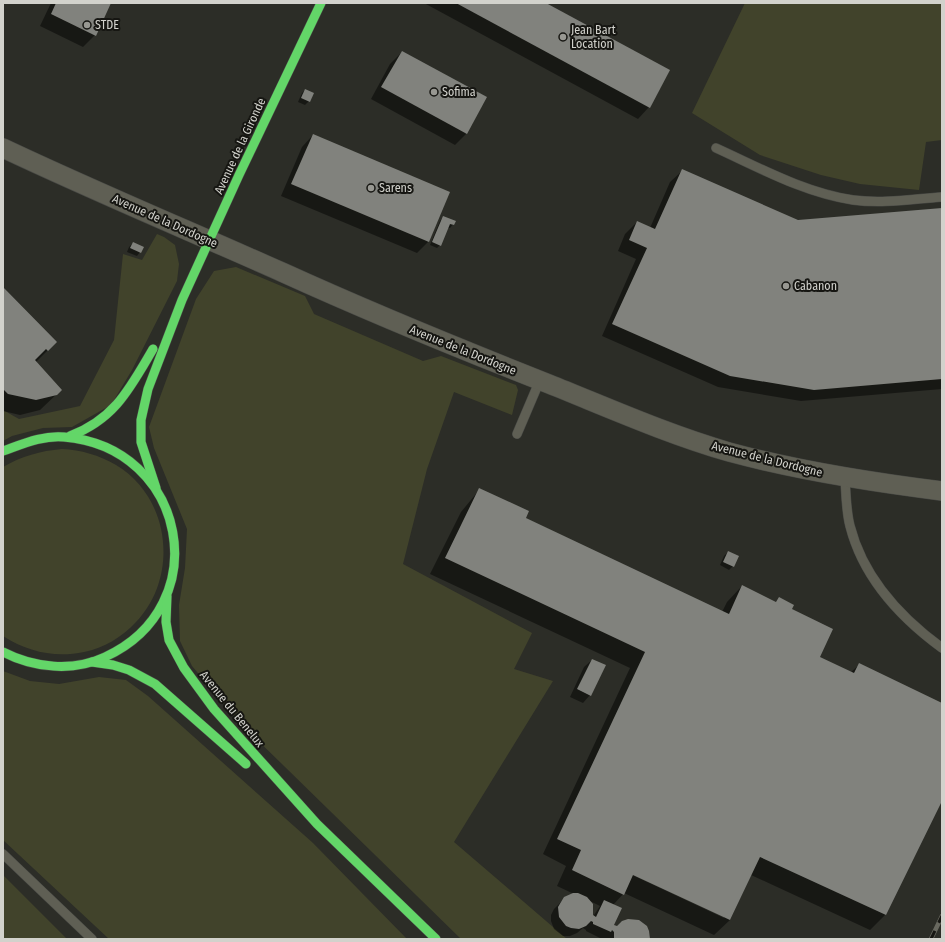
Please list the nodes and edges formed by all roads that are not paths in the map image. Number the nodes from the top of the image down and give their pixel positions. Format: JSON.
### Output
{"nodes":[{"id":1,"x":321,"y":3,"type":"edge"},
{"id":2,"x":3,"y":148,"type":"edge"},
{"id":3,"x":716,"y":148,"type":"dead end"},
{"id":4,"x":942,"y":197,"type":"edge"},
{"id":5,"x":209,"y":240,"type":"junction"},
{"id":6,"x":182,"y":300,"type":"junction"},
{"id":7,"x":540,"y":380,"type":"junction"},
{"id":8,"x":517,"y":434,"type":"dead end"},
{"id":9,"x":70,"y":436,"type":"junction"},
{"id":10,"x":3,"y":451,"type":"edge"},
{"id":11,"x":845,"y":478,"type":"junction"},
{"id":12,"x":156,"y":488,"type":"junction"},
{"id":13,"x":942,"y":491,"type":"edge"},
{"id":14,"x":168,"y":591,"type":"junction"},
{"id":15,"x":942,"y":648,"type":"edge"},
{"id":16,"x":8,"y":656,"type":"edge"},
{"id":17,"x":92,"y":662,"type":"junction"},
{"id":18,"x":254,"y":770,"type":"dead end"},
{"id":19,"x":268,"y":783,"type":"dead end"},
{"id":20,"x":317,"y":824,"type":"junction"},
{"id":21,"x":3,"y":854,"type":"edge"},
{"id":22,"x":92,"y":939,"type":"edge"},
{"id":23,"x":436,"y":939,"type":"edge"}],
"edges":[{"from":1,"to":5,"type":"street","name":"Avenue de la Gironde"},
{"from":2,"to":5,"type":"street","name":"Avenue de la Dordogne"},
{"from":3,"to":4,"type":"lane"},
{"from":5,"to":6,"type":"street","name":"Avenue de la Gironde"},
{"from":5,"to":7,"type":"street","name":"Avenue de la Dordogne"},
{"from":6,"to":9,"type":"street","name":"Avenue de la Gironde"},
{"from":6,"to":12,"type":"street","name":"Avenue de la Gironde"},
{"from":7,"to":8,"type":"lane"},
{"from":7,"to":11,"type":"street","name":"Avenue de la Dordogne"},
{"from":9,"to":10,"type":"street"},
{"from":9,"to":12,"type":"street"},
{"from":11,"to":13,"type":"street","name":"Avenue de la Dordogne"},
{"from":11,"to":15,"type":"lane"},
{"from":12,"to":14,"type":"street"},
{"from":14,"to":17,"type":"street"},
{"from":14,"to":20,"type":"street","name":"Avenue du Benelux"},
{"from":16,"to":17,"type":"street"},
{"from":17,"to":18,"type":"street","name":"Avenue du Benelux"},
{"from":19,"to":20,"type":"street","name":"Avenue du Benelux"},
{"from":20,"to":23,"type":"street","name":"Avenue du Benelux"},
{"from":21,"to":22,"type":"lane"}]}
